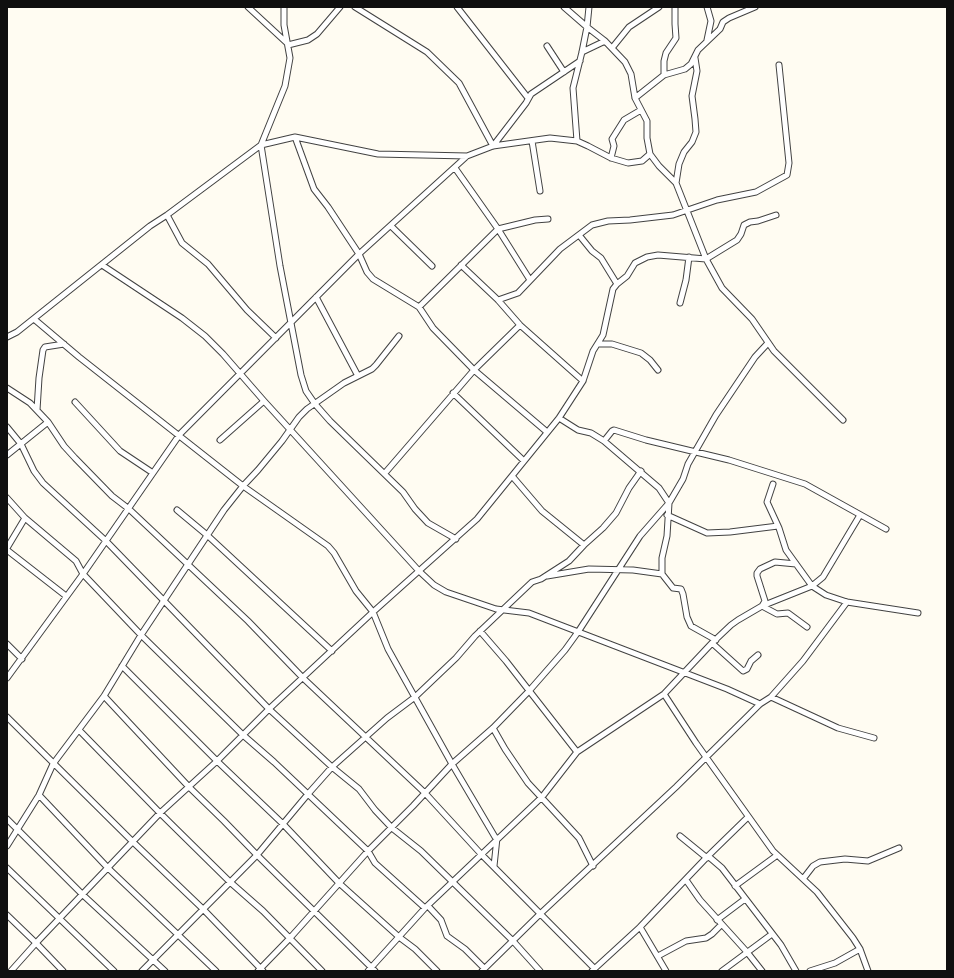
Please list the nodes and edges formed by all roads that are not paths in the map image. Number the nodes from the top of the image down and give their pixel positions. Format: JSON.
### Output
{"nodes":[{"id":1,"x":248,"y":7,"type":"edge"},
{"id":2,"x":284,"y":7,"type":"edge"},
{"id":3,"x":340,"y":7,"type":"edge"},
{"id":4,"x":355,"y":7,"type":"edge"},
{"id":5,"x":457,"y":7,"type":"edge"},
{"id":6,"x":564,"y":7,"type":"edge"},
{"id":7,"x":589,"y":7,"type":"edge"},
{"id":8,"x":659,"y":7,"type":"edge"},
{"id":9,"x":675,"y":7,"type":"edge"},
{"id":10,"x":707,"y":7,"type":"edge"},
{"id":11,"x":755,"y":7,"type":"edge"},
{"id":12,"x":587,"y":27,"type":"junction"},
{"id":13,"x":707,"y":40,"type":"junction"},
{"id":14,"x":605,"y":41,"type":"junction"},
{"id":15,"x":288,"y":45,"type":"junction"},
{"id":16,"x":547,"y":46,"type":"dead end"},
{"id":17,"x":612,"y":48,"type":"junction"},
{"id":18,"x":582,"y":52,"type":"junction"},
{"id":19,"x":695,"y":58,"type":"junction"},
{"id":20,"x":580,"y":61,"type":"junction"},
{"id":21,"x":779,"y":65,"type":"dead end"},
{"id":22,"x":564,"y":72,"type":"junction"},
{"id":23,"x":664,"y":75,"type":"junction"},
{"id":24,"x":528,"y":98,"type":"junction"},
{"id":25,"x":635,"y":98,"type":"junction"},
{"id":26,"x":642,"y":110,"type":"junction"},
{"id":27,"x":295,"y":137,"type":"junction"},
{"id":28,"x":532,"y":141,"type":"junction"},
{"id":29,"x":577,"y":141,"type":"junction"},
{"id":30,"x":261,"y":145,"type":"junction"},
{"id":31,"x":493,"y":146,"type":"junction"},
{"id":32,"x":650,"y":154,"type":"junction"},
{"id":33,"x":467,"y":156,"type":"junction"},
{"id":34,"x":611,"y":158,"type":"junction"},
{"id":35,"x":455,"y":168,"type":"junction"},
{"id":36,"x":676,"y":183,"type":"junction"},
{"id":37,"x":540,"y":191,"type":"dead end"},
{"id":38,"x":687,"y":211,"type":"junction"},
{"id":39,"x":167,"y":215,"type":"junction"},
{"id":40,"x":776,"y":215,"type":"dead end"},
{"id":41,"x":548,"y":219,"type":"dead end"},
{"id":42,"x":390,"y":226,"type":"junction"},
{"id":43,"x":498,"y":229,"type":"junction"},
{"id":44,"x":579,"y":235,"type":"junction"},
{"id":45,"x":360,"y":254,"type":"junction"},
{"id":46,"x":689,"y":257,"type":"junction"},
{"id":47,"x":706,"y":259,"type":"junction"},
{"id":48,"x":102,"y":265,"type":"junction"},
{"id":49,"x":461,"y":265,"type":"junction"},
{"id":50,"x":432,"y":266,"type":"dead end"},
{"id":51,"x":530,"y":280,"type":"junction"},
{"id":52,"x":617,"y":284,"type":"junction"},
{"id":53,"x":316,"y":297,"type":"junction"},
{"id":54,"x":498,"y":300,"type":"junction"},
{"id":55,"x":680,"y":303,"type":"dead end"},
{"id":56,"x":419,"y":307,"type":"junction"},
{"id":57,"x":34,"y":319,"type":"junction"},
{"id":58,"x":291,"y":322,"type":"junction"},
{"id":59,"x":520,"y":325,"type":"junction"},
{"id":60,"x":398,"y":336,"type":"dead end"},
{"id":61,"x":7,"y":337,"type":"edge"},
{"id":62,"x":276,"y":338,"type":"junction"},
{"id":63,"x":768,"y":343,"type":"junction"},
{"id":64,"x":64,"y":344,"type":"junction"},
{"id":65,"x":598,"y":344,"type":"junction"},
{"id":66,"x":474,"y":370,"type":"junction"},
{"id":67,"x":658,"y":370,"type":"dead end"},
{"id":68,"x":240,"y":374,"type":"junction"},
{"id":69,"x":358,"y":376,"type":"junction"},
{"id":70,"x":582,"y":381,"type":"junction"},
{"id":71,"x":7,"y":388,"type":"edge"},
{"id":72,"x":453,"y":393,"type":"junction"},
{"id":73,"x":264,"y":401,"type":"junction"},
{"id":74,"x":75,"y":402,"type":"dead end"},
{"id":75,"x":315,"y":404,"type":"junction"},
{"id":76,"x":37,"y":410,"type":"junction"},
{"id":77,"x":559,"y":418,"type":"junction"},
{"id":78,"x":843,"y":420,"type":"dead end"},
{"id":79,"x":48,"y":422,"type":"junction"},
{"id":80,"x":7,"y":427,"type":"edge"},
{"id":81,"x":290,"y":429,"type":"junction"},
{"id":82,"x":547,"y":432,"type":"junction"},
{"id":83,"x":180,"y":434,"type":"junction"},
{"id":84,"x":220,"y":440,"type":"dead end"},
{"id":85,"x":604,"y":441,"type":"junction"},
{"id":86,"x":21,"y":444,"type":"junction"},
{"id":87,"x":695,"y":452,"type":"junction"},
{"id":88,"x":7,"y":455,"type":"edge"},
{"id":89,"x":524,"y":461,"type":"junction"},
{"id":90,"x":641,"y":472,"type":"junction"},
{"id":91,"x":153,"y":473,"type":"junction"},
{"id":92,"x":385,"y":473,"type":"junction"},
{"id":93,"x":512,"y":476,"type":"junction"},
{"id":94,"x":773,"y":484,"type":"dead end"},
{"id":95,"x":244,"y":486,"type":"junction"},
{"id":96,"x":7,"y":498,"type":"edge"},
{"id":97,"x":669,"y":503,"type":"junction"},
{"id":98,"x":129,"y":509,"type":"junction"},
{"id":99,"x":177,"y":510,"type":"dead end"},
{"id":100,"x":667,"y":515,"type":"junction"},
{"id":101,"x":860,"y":515,"type":"junction"},
{"id":102,"x":25,"y":518,"type":"junction"},
{"id":103,"x":778,"y":526,"type":"junction"},
{"id":104,"x":886,"y":529,"type":"dead end"},
{"id":105,"x":207,"y":535,"type":"junction"},
{"id":106,"x":456,"y":539,"type":"junction"},
{"id":107,"x":106,"y":540,"type":"junction"},
{"id":108,"x":584,"y":545,"type":"junction"},
{"id":109,"x":7,"y":549,"type":"edge"},
{"id":110,"x":188,"y":564,"type":"junction"},
{"id":111,"x":796,"y":564,"type":"junction"},
{"id":112,"x":420,"y":571,"type":"junction"},
{"id":113,"x":617,"y":571,"type":"junction"},
{"id":114,"x":83,"y":574,"type":"junction"},
{"id":115,"x":662,"y":574,"type":"junction"},
{"id":116,"x":544,"y":576,"type":"junction"},
{"id":117,"x":812,"y":586,"type":"junction"},
{"id":118,"x":66,"y":596,"type":"junction"},
{"id":119,"x":163,"y":601,"type":"junction"},
{"id":120,"x":847,"y":602,"type":"junction"},
{"id":121,"x":762,"y":606,"type":"junction"},
{"id":122,"x":503,"y":610,"type":"junction"},
{"id":123,"x":373,"y":612,"type":"junction"},
{"id":124,"x":918,"y":613,"type":"dead end"},
{"id":125,"x":807,"y":627,"type":"dead end"},
{"id":126,"x":480,"y":631,"type":"junction"},
{"id":127,"x":578,"y":632,"type":"junction"},
{"id":128,"x":141,"y":635,"type":"junction"},
{"id":129,"x":714,"y":642,"type":"junction"},
{"id":130,"x":7,"y":644,"type":"edge"},
{"id":131,"x":332,"y":651,"type":"junction"},
{"id":132,"x":758,"y":656,"type":"dead end"},
{"id":133,"x":22,"y":658,"type":"junction"},
{"id":134,"x":122,"y":666,"type":"junction"},
{"id":135,"x":685,"y":673,"type":"junction"},
{"id":136,"x":7,"y":678,"type":"edge"},
{"id":137,"x":303,"y":678,"type":"junction"},
{"id":138,"x":529,"y":692,"type":"junction"},
{"id":139,"x":664,"y":694,"type":"junction"},
{"id":140,"x":104,"y":696,"type":"junction"},
{"id":141,"x":415,"y":697,"type":"junction"},
{"id":142,"x":770,"y":697,"type":"junction"},
{"id":143,"x":760,"y":704,"type":"junction"},
{"id":144,"x":269,"y":709,"type":"junction"},
{"id":145,"x":7,"y":717,"type":"edge"},
{"id":146,"x":493,"y":728,"type":"junction"},
{"id":147,"x":79,"y":730,"type":"junction"},
{"id":148,"x":243,"y":735,"type":"junction"},
{"id":149,"x":366,"y":737,"type":"junction"},
{"id":150,"x":874,"y":738,"type":"dead end"},
{"id":151,"x":577,"y":752,"type":"junction"},
{"id":152,"x":706,"y":758,"type":"junction"},
{"id":153,"x":217,"y":761,"type":"junction"},
{"id":154,"x":53,"y":764,"type":"junction"},
{"id":155,"x":452,"y":764,"type":"junction"},
{"id":156,"x":332,"y":767,"type":"junction"},
{"id":157,"x":189,"y":786,"type":"junction"},
{"id":158,"x":425,"y":793,"type":"junction"},
{"id":159,"x":308,"y":794,"type":"junction"},
{"id":160,"x":39,"y":795,"type":"junction"},
{"id":161,"x":542,"y":797,"type":"junction"},
{"id":162,"x":160,"y":813,"type":"junction"},
{"id":163,"x":748,"y":817,"type":"junction"},
{"id":164,"x":7,"y":819,"type":"edge"},
{"id":165,"x":283,"y":824,"type":"junction"},
{"id":166,"x":392,"y":828,"type":"junction"},
{"id":167,"x":17,"y":829,"type":"junction"},
{"id":168,"x":680,"y":836,"type":"dead end"},
{"id":169,"x":497,"y":838,"type":"junction"},
{"id":170,"x":133,"y":842,"type":"junction"},
{"id":171,"x":7,"y":846,"type":"edge"},
{"id":172,"x":899,"y":848,"type":"dead end"},
{"id":173,"x":368,"y":852,"type":"junction"},
{"id":174,"x":481,"y":854,"type":"junction"},
{"id":175,"x":257,"y":855,"type":"junction"},
{"id":176,"x":776,"y":856,"type":"junction"},
{"id":177,"x":708,"y":857,"type":"junction"},
{"id":178,"x":494,"y":866,"type":"junction"},
{"id":179,"x":593,"y":866,"type":"junction"},
{"id":180,"x":7,"y":868,"type":"edge"},
{"id":181,"x":108,"y":868,"type":"junction"},
{"id":182,"x":803,"y":879,"type":"junction"},
{"id":183,"x":686,"y":880,"type":"junction"},
{"id":184,"x":230,"y":882,"type":"junction"},
{"id":185,"x":339,"y":882,"type":"junction"},
{"id":186,"x":452,"y":882,"type":"junction"},
{"id":187,"x":735,"y":886,"type":"junction"},
{"id":188,"x":83,"y":895,"type":"junction"},
{"id":189,"x":745,"y":899,"type":"junction"},
{"id":190,"x":426,"y":907,"type":"junction"},
{"id":191,"x":203,"y":909,"type":"junction"},
{"id":192,"x":313,"y":911,"type":"junction"},
{"id":193,"x":540,"y":914,"type":"junction"},
{"id":194,"x":7,"y":915,"type":"edge"},
{"id":195,"x":60,"y":918,"type":"junction"},
{"id":196,"x":719,"y":922,"type":"junction"},
{"id":197,"x":640,"y":927,"type":"junction"},
{"id":198,"x":178,"y":934,"type":"junction"},
{"id":199,"x":772,"y":934,"type":"junction"},
{"id":200,"x":399,"y":937,"type":"junction"},
{"id":201,"x":290,"y":938,"type":"junction"},
{"id":202,"x":513,"y":941,"type":"junction"},
{"id":203,"x":36,"y":943,"type":"junction"},
{"id":204,"x":860,"y":949,"type":"junction"},
{"id":205,"x":747,"y":952,"type":"junction"},
{"id":206,"x":658,"y":956,"type":"junction"},
{"id":207,"x":153,"y":960,"type":"junction"},
{"id":208,"x":260,"y":970,"type":"edge"},
{"id":209,"x":371,"y":970,"type":"edge"},
{"id":210,"x":483,"y":970,"type":"edge"},
{"id":211,"x":593,"y":970,"type":"edge"},
{"id":212,"x":11,"y":971,"type":"edge"},
{"id":213,"x":63,"y":971,"type":"edge"},
{"id":214,"x":114,"y":971,"type":"edge"},
{"id":215,"x":142,"y":971,"type":"edge"},
{"id":216,"x":165,"y":971,"type":"edge"},
{"id":217,"x":216,"y":971,"type":"edge"},
{"id":218,"x":322,"y":971,"type":"edge"},
{"id":219,"x":437,"y":971,"type":"edge"},
{"id":220,"x":540,"y":971,"type":"edge"},
{"id":221,"x":666,"y":971,"type":"edge"},
{"id":222,"x":722,"y":971,"type":"edge"},
{"id":223,"x":762,"y":971,"type":"edge"},
{"id":224,"x":795,"y":971,"type":"edge"},
{"id":225,"x":810,"y":971,"type":"edge"},
{"id":226,"x":868,"y":971,"type":"edge"}],
"edges":[{"from":1,"to":15,"type":"street"},
{"from":2,"to":15,"type":"street"},
{"from":3,"to":15,"type":"street"},
{"from":4,"to":31,"type":"street"},
{"from":5,"to":24,"type":"street"},
{"from":6,"to":12,"type":"street"},
{"from":7,"to":12,"type":"street"},
{"from":8,"to":17,"type":"street"},
{"from":9,"to":23,"type":"street"},
{"from":10,"to":13,"type":"street"},
{"from":11,"to":13,"type":"street"},
{"from":12,"to":14,"type":"street"},
{"from":12,"to":18,"type":"street"},
{"from":13,"to":19,"type":"street"},
{"from":14,"to":17,"type":"street"},
{"from":14,"to":18,"type":"street"},
{"from":15,"to":30,"type":"street"},
{"from":16,"to":22,"type":"street"},
{"from":17,"to":25,"type":"street"},
{"from":18,"to":20,"type":"street"},
{"from":19,"to":23,"type":"street"},
{"from":19,"to":36,"type":"street"},
{"from":20,"to":22,"type":"street"},
{"from":20,"to":29,"type":"street"},
{"from":21,"to":38,"type":"street"},
{"from":22,"to":24,"type":"street"},
{"from":23,"to":25,"type":"street"},
{"from":24,"to":31,"type":"street"},
{"from":25,"to":26,"type":"street"},
{"from":26,"to":32,"type":"street"},
{"from":26,"to":34,"type":"street"},
{"from":27,"to":30,"type":"street"},
{"from":27,"to":33,"type":"street"},
{"from":27,"to":45,"type":"street"},
{"from":28,"to":29,"type":"street"},
{"from":28,"to":31,"type":"street"},
{"from":28,"to":37,"type":"street"},
{"from":29,"to":34,"type":"street"},
{"from":30,"to":39,"type":"street"},
{"from":30,"to":58,"type":"street"},
{"from":31,"to":33,"type":"street"},
{"from":32,"to":34,"type":"street"},
{"from":32,"to":36,"type":"street"},
{"from":33,"to":35,"type":"street"},
{"from":35,"to":42,"type":"street"},
{"from":35,"to":43,"type":"street"},
{"from":36,"to":38,"type":"street"},
{"from":38,"to":44,"type":"street"},
{"from":38,"to":47,"type":"street"},
{"from":39,"to":48,"type":"street"},
{"from":39,"to":62,"type":"street"},
{"from":40,"to":47,"type":"street"},
{"from":41,"to":43,"type":"street"},
{"from":42,"to":45,"type":"street"},
{"from":42,"to":50,"type":"street"},
{"from":43,"to":49,"type":"street"},
{"from":43,"to":51,"type":"street"},
{"from":44,"to":51,"type":"street"},
{"from":44,"to":52,"type":"street"},
{"from":45,"to":53,"type":"street"},
{"from":45,"to":56,"type":"street"},
{"from":46,"to":47,"type":"street"},
{"from":46,"to":52,"type":"street"},
{"from":46,"to":55,"type":"street"},
{"from":47,"to":63,"type":"street"},
{"from":48,"to":57,"type":"street"},
{"from":48,"to":68,"type":"street"},
{"from":49,"to":54,"type":"street"},
{"from":49,"to":56,"type":"street"},
{"from":51,"to":54,"type":"street"},
{"from":52,"to":65,"type":"street"},
{"from":53,"to":58,"type":"street"},
{"from":53,"to":69,"type":"street"},
{"from":54,"to":59,"type":"street"},
{"from":56,"to":66,"type":"street"},
{"from":57,"to":61,"type":"street"},
{"from":57,"to":64,"type":"street"},
{"from":58,"to":62,"type":"street"},
{"from":58,"to":75,"type":"street"},
{"from":59,"to":66,"type":"street"},
{"from":59,"to":70,"type":"street"},
{"from":60,"to":69,"type":"street"},
{"from":62,"to":68,"type":"street"},
{"from":63,"to":78,"type":"street"},
{"from":63,"to":87,"type":"street"},
{"from":64,"to":76,"type":"street"},
{"from":64,"to":83,"type":"street"},
{"from":65,"to":67,"type":"street"},
{"from":65,"to":70,"type":"street"},
{"from":66,"to":72,"type":"street"},
{"from":66,"to":82,"type":"street"},
{"from":68,"to":73,"type":"street"},
{"from":68,"to":83,"type":"street"},
{"from":69,"to":75,"type":"street"},
{"from":70,"to":77,"type":"street"},
{"from":71,"to":76,"type":"street"},
{"from":72,"to":89,"type":"street"},
{"from":72,"to":92,"type":"street"},
{"from":73,"to":81,"type":"street"},
{"from":73,"to":84,"type":"street"},
{"from":74,"to":91,"type":"street"},
{"from":75,"to":81,"type":"street"},
{"from":75,"to":92,"type":"street"},
{"from":76,"to":79,"type":"street"},
{"from":77,"to":82,"type":"street"},
{"from":77,"to":85,"type":"street"},
{"from":79,"to":86,"type":"street"},
{"from":79,"to":98,"type":"street"},
{"from":80,"to":86,"type":"street"},
{"from":81,"to":95,"type":"street"},
{"from":81,"to":112,"type":"street"},
{"from":82,"to":89,"type":"street"},
{"from":83,"to":91,"type":"street"},
{"from":83,"to":95,"type":"street"},
{"from":85,"to":87,"type":"street"},
{"from":85,"to":90,"type":"street"},
{"from":86,"to":88,"type":"street"},
{"from":86,"to":107,"type":"street"},
{"from":87,"to":97,"type":"street"},
{"from":87,"to":101,"type":"street"},
{"from":89,"to":93,"type":"street"},
{"from":90,"to":97,"type":"street"},
{"from":90,"to":108,"type":"street"},
{"from":91,"to":98,"type":"street"},
{"from":92,"to":106,"type":"street"},
{"from":93,"to":106,"type":"street"},
{"from":93,"to":108,"type":"street"},
{"from":94,"to":103,"type":"street"},
{"from":95,"to":105,"type":"street"},
{"from":95,"to":123,"type":"street"},
{"from":96,"to":102,"type":"street"},
{"from":97,"to":100,"type":"street"},
{"from":97,"to":113,"type":"street"},
{"from":98,"to":107,"type":"street"},
{"from":98,"to":110,"type":"street"},
{"from":99,"to":105,"type":"street"},
{"from":100,"to":103,"type":"street"},
{"from":100,"to":115,"type":"street"},
{"from":101,"to":104,"type":"street"},
{"from":101,"to":117,"type":"street"},
{"from":102,"to":109,"type":"street"},
{"from":102,"to":114,"type":"street"},
{"from":103,"to":111,"type":"street"},
{"from":105,"to":110,"type":"street"},
{"from":105,"to":131,"type":"street"},
{"from":106,"to":112,"type":"street"},
{"from":107,"to":114,"type":"street"},
{"from":107,"to":119,"type":"street"},
{"from":108,"to":116,"type":"street"},
{"from":109,"to":118,"type":"street"},
{"from":110,"to":119,"type":"street"},
{"from":110,"to":137,"type":"street"},
{"from":111,"to":117,"type":"street"},
{"from":111,"to":121,"type":"street"},
{"from":112,"to":122,"type":"street"},
{"from":112,"to":123,"type":"street"},
{"from":113,"to":115,"type":"street"},
{"from":113,"to":116,"type":"street"},
{"from":113,"to":127,"type":"street"},
{"from":114,"to":118,"type":"street"},
{"from":114,"to":128,"type":"street"},
{"from":115,"to":129,"type":"street"},
{"from":116,"to":122,"type":"street"},
{"from":117,"to":120,"type":"street"},
{"from":117,"to":121,"type":"street"},
{"from":118,"to":133,"type":"street"},
{"from":119,"to":128,"type":"street"},
{"from":119,"to":144,"type":"street"},
{"from":120,"to":124,"type":"street"},
{"from":120,"to":142,"type":"street"},
{"from":121,"to":125,"type":"street"},
{"from":121,"to":129,"type":"street"},
{"from":122,"to":126,"type":"street"},
{"from":122,"to":127,"type":"street"},
{"from":123,"to":131,"type":"street"},
{"from":123,"to":141,"type":"street"},
{"from":126,"to":138,"type":"street"},
{"from":126,"to":141,"type":"street"},
{"from":127,"to":135,"type":"street"},
{"from":127,"to":138,"type":"street"},
{"from":128,"to":134,"type":"street"},
{"from":128,"to":148,"type":"street"},
{"from":129,"to":132,"type":"street"},
{"from":129,"to":135,"type":"street"},
{"from":130,"to":133,"type":"street"},
{"from":131,"to":137,"type":"street"},
{"from":133,"to":136,"type":"street"},
{"from":134,"to":140,"type":"street"},
{"from":134,"to":153,"type":"street"},
{"from":135,"to":139,"type":"street"},
{"from":135,"to":143,"type":"street"},
{"from":137,"to":144,"type":"street"},
{"from":137,"to":149,"type":"street"},
{"from":138,"to":146,"type":"street"},
{"from":138,"to":151,"type":"street"},
{"from":139,"to":151,"type":"street"},
{"from":139,"to":152,"type":"street"},
{"from":140,"to":147,"type":"street"},
{"from":140,"to":157,"type":"street"},
{"from":141,"to":149,"type":"street"},
{"from":141,"to":155,"type":"street"},
{"from":142,"to":143,"type":"street"},
{"from":142,"to":150,"type":"street"},
{"from":143,"to":152,"type":"street"},
{"from":144,"to":148,"type":"street"},
{"from":144,"to":156,"type":"street"},
{"from":145,"to":154,"type":"street"},
{"from":146,"to":155,"type":"street"},
{"from":146,"to":161,"type":"street"},
{"from":147,"to":154,"type":"street"},
{"from":147,"to":162,"type":"street"},
{"from":148,"to":153,"type":"street"},
{"from":148,"to":159,"type":"street"},
{"from":149,"to":156,"type":"street"},
{"from":149,"to":158,"type":"street"},
{"from":151,"to":161,"type":"street"},
{"from":152,"to":163,"type":"street"},
{"from":152,"to":179,"type":"street"},
{"from":153,"to":157,"type":"street"},
{"from":153,"to":165,"type":"street"},
{"from":154,"to":160,"type":"street"},
{"from":154,"to":170,"type":"street"},
{"from":155,"to":158,"type":"street"},
{"from":155,"to":169,"type":"street"},
{"from":156,"to":159,"type":"street"},
{"from":156,"to":166,"type":"street"},
{"from":157,"to":162,"type":"street"},
{"from":157,"to":175,"type":"street"},
{"from":158,"to":166,"type":"street"},
{"from":158,"to":174,"type":"street"},
{"from":159,"to":165,"type":"street"},
{"from":159,"to":173,"type":"street"},
{"from":160,"to":167,"type":"street"},
{"from":160,"to":181,"type":"street"},
{"from":161,"to":169,"type":"street"},
{"from":161,"to":179,"type":"street"},
{"from":162,"to":170,"type":"street"},
{"from":162,"to":184,"type":"street"},
{"from":163,"to":176,"type":"street"},
{"from":163,"to":177,"type":"street"},
{"from":164,"to":167,"type":"street"},
{"from":165,"to":175,"type":"street"},
{"from":165,"to":185,"type":"street"},
{"from":166,"to":173,"type":"street"},
{"from":166,"to":186,"type":"street"},
{"from":167,"to":171,"type":"street"},
{"from":167,"to":188,"type":"street"},
{"from":168,"to":177,"type":"street"},
{"from":169,"to":174,"type":"street"},
{"from":169,"to":178,"type":"street"},
{"from":170,"to":181,"type":"street"},
{"from":170,"to":191,"type":"street"},
{"from":172,"to":182,"type":"street"},
{"from":173,"to":185,"type":"street"},
{"from":173,"to":190,"type":"street"},
{"from":174,"to":178,"type":"street"},
{"from":174,"to":186,"type":"street"},
{"from":175,"to":184,"type":"street"},
{"from":175,"to":192,"type":"street"},
{"from":176,"to":182,"type":"street"},
{"from":176,"to":187,"type":"street"},
{"from":177,"to":183,"type":"street"},
{"from":177,"to":187,"type":"street"},
{"from":178,"to":193,"type":"street"},
{"from":179,"to":193,"type":"street"},
{"from":180,"to":195,"type":"street"},
{"from":181,"to":188,"type":"street"},
{"from":181,"to":198,"type":"street"},
{"from":182,"to":204,"type":"street"},
{"from":183,"to":196,"type":"street"},
{"from":183,"to":197,"type":"street"},
{"from":184,"to":191,"type":"street"},
{"from":184,"to":201,"type":"street"},
{"from":185,"to":192,"type":"street"},
{"from":185,"to":200,"type":"street"},
{"from":186,"to":190,"type":"street"},
{"from":186,"to":202,"type":"street"},
{"from":187,"to":189,"type":"street"},
{"from":188,"to":195,"type":"street"},
{"from":188,"to":207,"type":"street"},
{"from":189,"to":196,"type":"street"},
{"from":189,"to":199,"type":"street"},
{"from":190,"to":200,"type":"street"},
{"from":190,"to":210,"type":"street"},
{"from":191,"to":198,"type":"street"},
{"from":191,"to":208,"type":"street"},
{"from":192,"to":201,"type":"street"},
{"from":192,"to":209,"type":"street"},
{"from":193,"to":202,"type":"street"},
{"from":193,"to":211,"type":"street"},
{"from":194,"to":203,"type":"street"},
{"from":195,"to":203,"type":"street"},
{"from":195,"to":214,"type":"street"},
{"from":196,"to":205,"type":"street"},
{"from":196,"to":206,"type":"street"},
{"from":197,"to":206,"type":"street"},
{"from":197,"to":211,"type":"street"},
{"from":198,"to":207,"type":"street"},
{"from":198,"to":217,"type":"street"},
{"from":199,"to":205,"type":"street"},
{"from":199,"to":224,"type":"street"},
{"from":200,"to":209,"type":"street"},
{"from":200,"to":219,"type":"street"},
{"from":201,"to":208,"type":"street"},
{"from":201,"to":218,"type":"street"},
{"from":202,"to":210,"type":"street"},
{"from":202,"to":220,"type":"street"},
{"from":203,"to":212,"type":"street"},
{"from":203,"to":213,"type":"street"},
{"from":204,"to":225,"type":"street"},
{"from":204,"to":226,"type":"street"},
{"from":205,"to":222,"type":"street"},
{"from":205,"to":223,"type":"street"},
{"from":206,"to":221,"type":"street"},
{"from":207,"to":215,"type":"street"},
{"from":207,"to":216,"type":"street"}]}
